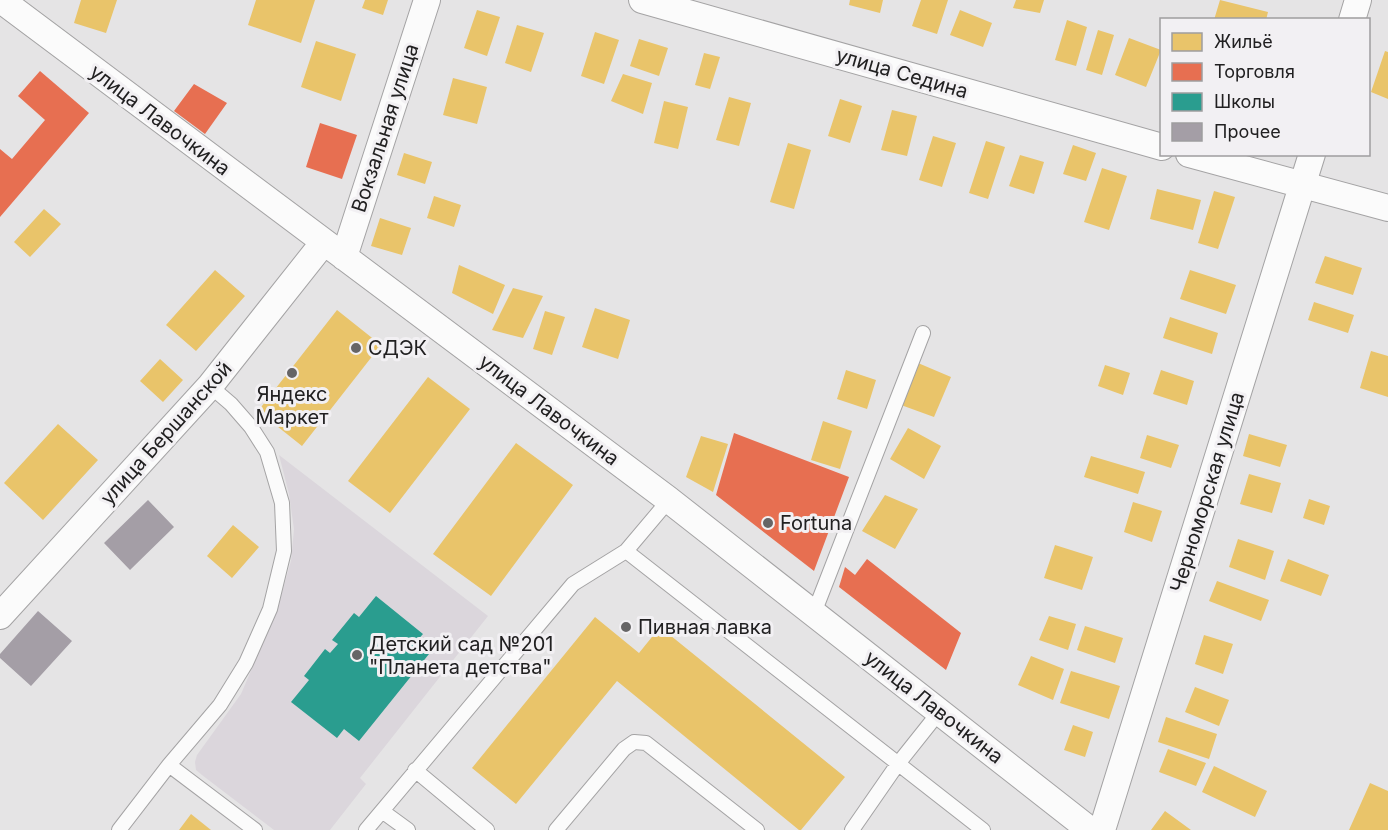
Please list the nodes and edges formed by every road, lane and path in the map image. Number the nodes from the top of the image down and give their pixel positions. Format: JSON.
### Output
{"nodes":[{"id":1,"x":1,"y":0,"type":"edge"},
{"id":2,"x":426,"y":0,"type":"edge"},
{"id":3,"x":642,"y":0,"type":"edge"},
{"id":4,"x":1358,"y":0,"type":"edge"},
{"id":5,"x":1353,"y":18,"type":"edge"},
{"id":6,"x":1160,"y":147,"type":"edge"},
{"id":7,"x":1195,"y":156,"type":"edge"},
{"id":8,"x":1311,"y":156,"type":"edge"},
{"id":9,"x":1302,"y":187,"type":"junction"},
{"id":10,"x":1388,"y":208,"type":"edge"},
{"id":11,"x":334,"y":250,"type":"junction"},
{"id":12,"x":923,"y":333,"type":"dead end"},
{"id":13,"x":210,"y":386,"type":"junction"},
{"id":14,"x":669,"y":500,"type":"junction"},
{"id":15,"x":626,"y":551,"type":"junction"},
{"id":16,"x":814,"y":613,"type":"junction"},
{"id":17,"x":0,"y":616,"type":"edge"},
{"id":18,"x":940,"y":711,"type":"junction"},
{"id":19,"x":169,"y":765,"type":"junction"},
{"id":20,"x":897,"y":765,"type":"junction"},
{"id":21,"x":415,"y":770,"type":"junction"},
{"id":22,"x":382,"y":810,"type":"junction"},
{"id":23,"x":119,"y":830,"type":"edge"},
{"id":24,"x":255,"y":830,"type":"edge"},
{"id":25,"x":366,"y":830,"type":"edge"},
{"id":26,"x":408,"y":830,"type":"edge"},
{"id":27,"x":487,"y":830,"type":"edge"},
{"id":28,"x":556,"y":830,"type":"edge"},
{"id":29,"x":757,"y":830,"type":"edge"},
{"id":30,"x":852,"y":830,"type":"edge"},
{"id":31,"x":983,"y":830,"type":"edge"},
{"id":32,"x":1090,"y":830,"type":"edge"},
{"id":33,"x":1102,"y":830,"type":"edge"}],
"edges":[{"from":1,"to":11,"type":"street","name":"улица Лавочкина"},
{"from":2,"to":11,"type":"street","name":"Вокзальная улица"},
{"from":3,"to":6,"type":"street","name":"улица Седина"},
{"from":4,"to":5,"type":"street"},
{"from":7,"to":9,"type":"street"},
{"from":8,"to":9,"type":"street","name":"Черноморская улица"},
{"from":9,"to":10,"type":"street"},
{"from":9,"to":33,"type":"street","name":"Черноморская улица"},
{"from":11,"to":13,"type":"street","name":"улица Бершанской"},
{"from":11,"to":14,"type":"street","name":"улица Лавочкина"},
{"from":12,"to":16,"type":"lane"},
{"from":13,"to":17,"type":"street","name":"улица Бершанской"},
{"from":13,"to":19,"type":"lane"},
{"from":14,"to":15,"type":"lane"},
{"from":14,"to":16,"type":"street","name":"улица Лавочкина"},
{"from":15,"to":20,"type":"lane"},
{"from":15,"to":21,"type":"lane"},
{"from":16,"to":18,"type":"street","name":"улица Лавочкина"},
{"from":18,"to":20,"type":"lane"},
{"from":18,"to":32,"type":"street","name":"улица Лавочкина"},
{"from":19,"to":23,"type":"lane"},
{"from":19,"to":24,"type":"lane"},
{"from":20,"to":30,"type":"lane"},
{"from":20,"to":31,"type":"lane"},
{"from":21,"to":22,"type":"lane"},
{"from":21,"to":27,"type":"lane"},
{"from":22,"to":25,"type":"lane"},
{"from":22,"to":26,"type":"lane"},
{"from":28,"to":29,"type":"lane"}]}
